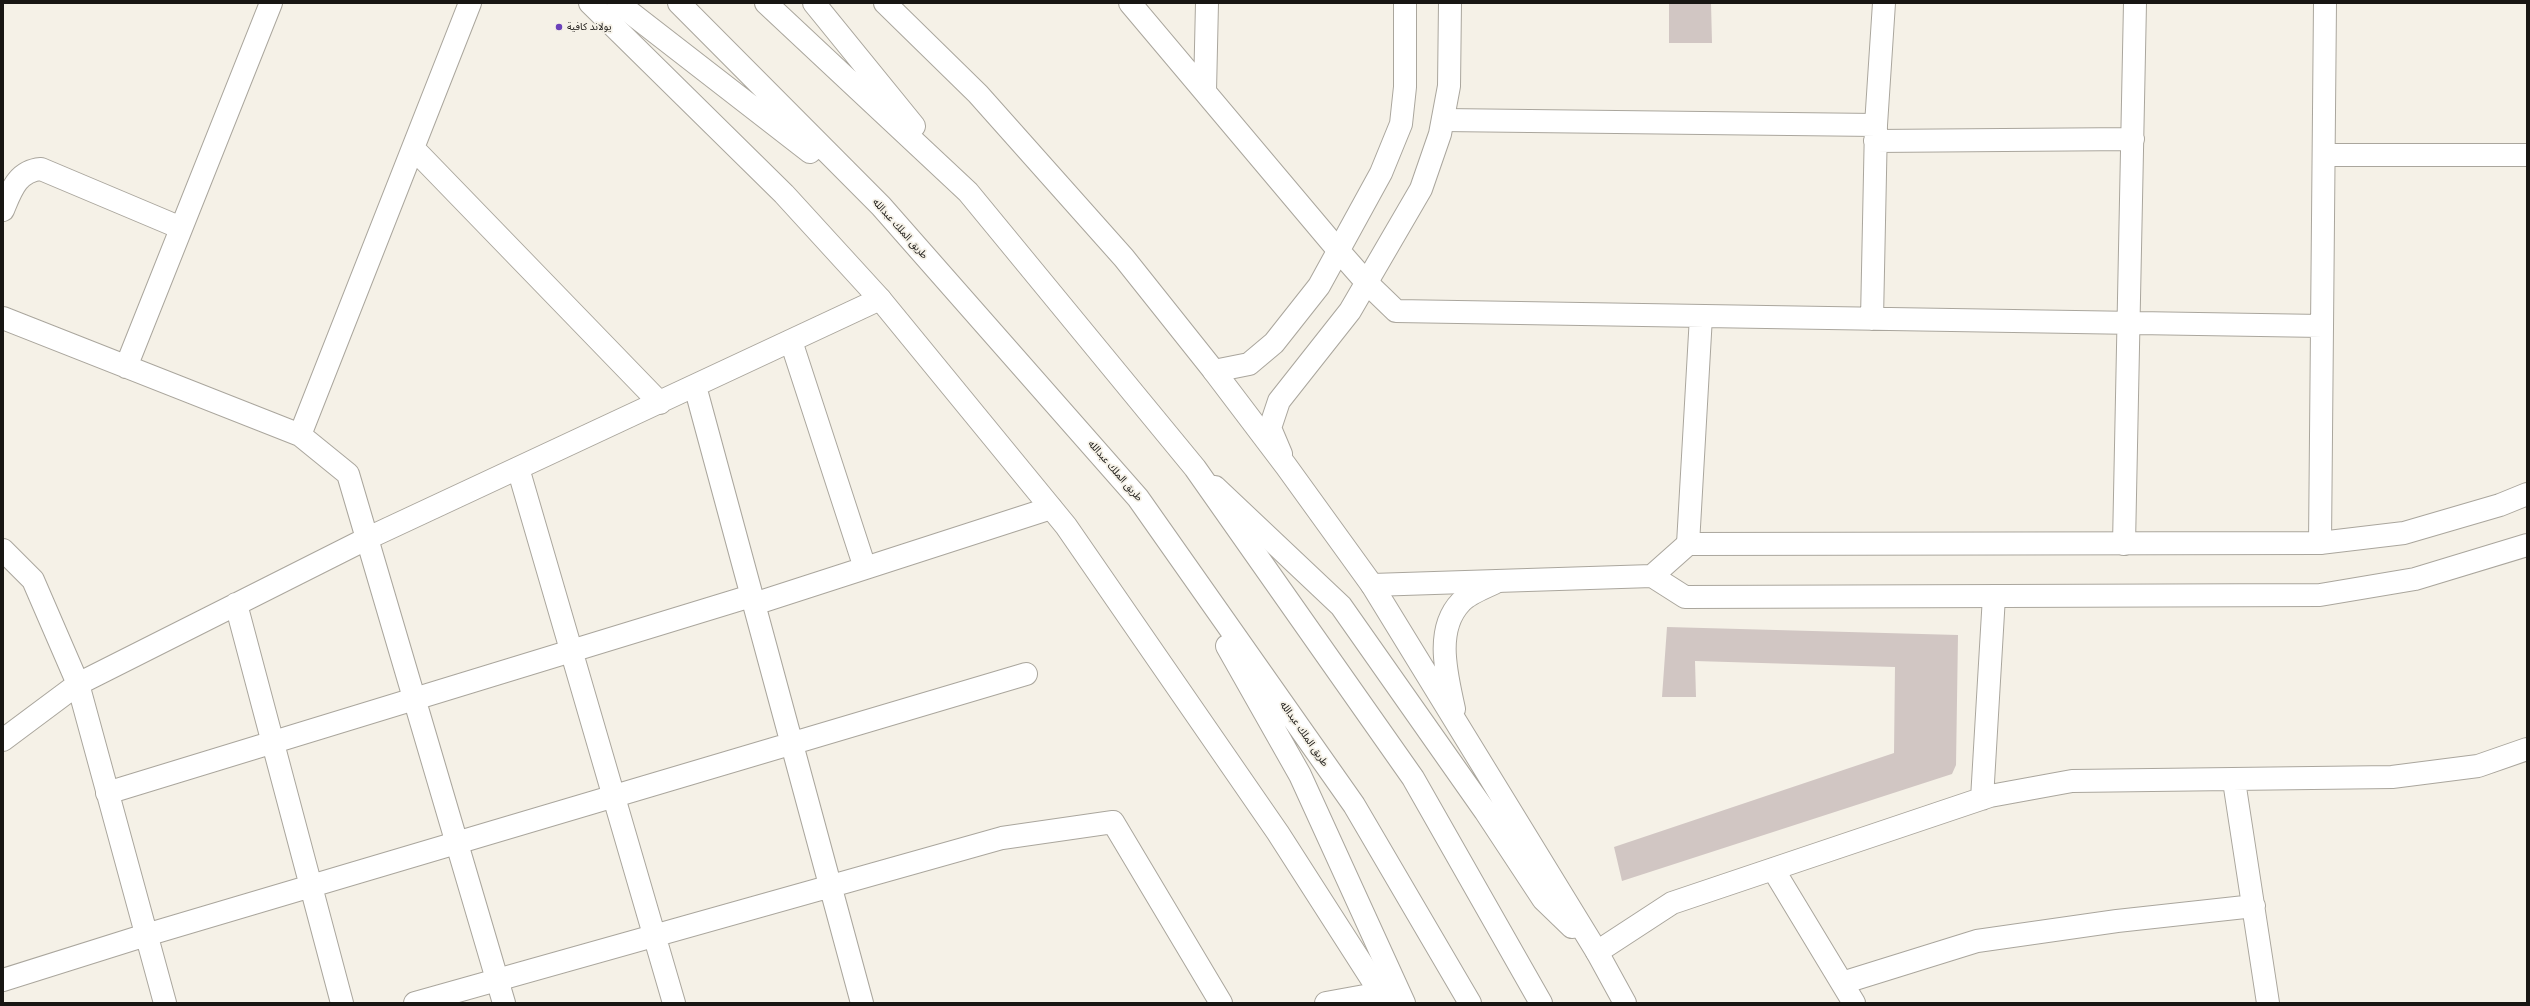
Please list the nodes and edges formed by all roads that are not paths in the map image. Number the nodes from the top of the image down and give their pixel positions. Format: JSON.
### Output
{"nodes":[{"id":1,"x":470,"y":3,"type":"edge"},
{"id":2,"x":590,"y":3,"type":"edge"},
{"id":3,"x":618,"y":3,"type":"edge"},
{"id":4,"x":679,"y":3,"type":"edge"},
{"id":5,"x":766,"y":3,"type":"edge"},
{"id":6,"x":814,"y":3,"type":"edge"},
{"id":7,"x":885,"y":3,"type":"edge"},
{"id":8,"x":1130,"y":3,"type":"edge"},
{"id":9,"x":1207,"y":3,"type":"edge"},
{"id":10,"x":1406,"y":3,"type":"edge"},
{"id":11,"x":1450,"y":3,"type":"edge"},
{"id":12,"x":1884,"y":3,"type":"edge"},
{"id":13,"x":2135,"y":3,"type":"edge"},
{"id":14,"x":2325,"y":3,"type":"edge"},
{"id":15,"x":264,"y":5,"type":"edge"},
{"id":16,"x":1205,"y":91,"type":"junction"},
{"id":17,"x":1443,"y":120,"type":"junction"},
{"id":18,"x":1876,"y":133,"type":"junction"},
{"id":19,"x":2133,"y":139,"type":"junction"},
{"id":20,"x":413,"y":148,"type":"junction"},
{"id":21,"x":2324,"y":155,"type":"junction"},
{"id":22,"x":2527,"y":155,"type":"edge"},
{"id":23,"x":968,"y":192,"type":"junction"},
{"id":24,"x":881,"y":206,"type":"junction"},
{"id":25,"x":3,"y":210,"type":"edge"},
{"id":26,"x":181,"y":228,"type":"junction"},
{"id":27,"x":1338,"y":250,"type":"junction"},
{"id":28,"x":1367,"y":283,"type":"junction"},
{"id":29,"x":880,"y":299,"type":"junction"},
{"id":30,"x":1701,"y":316,"type":"junction"},
{"id":31,"x":3,"y":318,"type":"edge"},
{"id":32,"x":1872,"y":319,"type":"junction"},
{"id":33,"x":2129,"y":323,"type":"junction"},
{"id":34,"x":2322,"y":326,"type":"junction"},
{"id":35,"x":791,"y":341,"type":"junction"},
{"id":36,"x":126,"y":367,"type":"junction"},
{"id":37,"x":1214,"y":371,"type":"junction"},
{"id":38,"x":695,"y":386,"type":"junction"},
{"id":39,"x":660,"y":403,"type":"junction"},
{"id":40,"x":300,"y":435,"type":"junction"},
{"id":41,"x":1286,"y":466,"type":"junction"},
{"id":42,"x":518,"y":468,"type":"junction"},
{"id":43,"x":1195,"y":468,"type":"junction"},
{"id":44,"x":2527,"y":494,"type":"edge"},
{"id":45,"x":1138,"y":498,"type":"junction"},
{"id":46,"x":1051,"y":508,"type":"junction"},
{"id":47,"x":366,"y":539,"type":"junction"},
{"id":48,"x":2320,"y":543,"type":"junction"},
{"id":49,"x":1688,"y":544,"type":"junction"},
{"id":50,"x":2124,"y":544,"type":"junction"},
{"id":51,"x":2527,"y":545,"type":"edge"},
{"id":52,"x":3,"y":550,"type":"edge"},
{"id":53,"x":865,"y":568,"type":"junction"},
{"id":54,"x":1652,"y":576,"type":"junction"},
{"id":55,"x":1498,"y":581,"type":"junction"},
{"id":56,"x":1372,"y":585,"type":"junction"},
{"id":57,"x":1994,"y":596,"type":"junction"},
{"id":58,"x":752,"y":600,"type":"junction"},
{"id":59,"x":236,"y":604,"type":"junction"},
{"id":60,"x":572,"y":651,"type":"junction"},
{"id":61,"x":1026,"y":674,"type":"dead end"},
{"id":62,"x":78,"y":684,"type":"junction"},
{"id":63,"x":414,"y":699,"type":"junction"},
{"id":64,"x":1457,"y":724,"type":"junction"},
{"id":65,"x":3,"y":740,"type":"edge"},
{"id":66,"x":273,"y":742,"type":"junction"},
{"id":67,"x":792,"y":744,"type":"junction"},
{"id":68,"x":2527,"y":749,"type":"edge"},
{"id":69,"x":2234,"y":781,"type":"junction"},
{"id":70,"x":108,"y":793,"type":"junction"},
{"id":71,"x":614,"y":796,"type":"junction"},
{"id":72,"x":1982,"y":799,"type":"junction"},
{"id":73,"x":456,"y":843,"type":"junction"},
{"id":74,"x":1773,"y":869,"type":"junction"},
{"id":75,"x":311,"y":886,"type":"junction"},
{"id":76,"x":830,"y":886,"type":"junction"},
{"id":77,"x":2254,"y":906,"type":"junction"},
{"id":78,"x":146,"y":935,"type":"junction"},
{"id":79,"x":654,"y":935,"type":"junction"},
{"id":80,"x":1597,"y":952,"type":"junction"},
{"id":81,"x":497,"y":979,"type":"junction"},
{"id":82,"x":3,"y":980,"type":"edge"},
{"id":83,"x":1842,"y":983,"type":"junction"},
{"id":84,"x":1384,"y":998,"type":"edge"},
{"id":85,"x":165,"y":1003,"type":"edge"},
{"id":86,"x":342,"y":1003,"type":"edge"},
{"id":87,"x":415,"y":1003,"type":"edge"},
{"id":88,"x":504,"y":1003,"type":"edge"},
{"id":89,"x":674,"y":1003,"type":"edge"},
{"id":90,"x":862,"y":1003,"type":"edge"},
{"id":91,"x":1221,"y":1003,"type":"edge"},
{"id":92,"x":1326,"y":1003,"type":"edge"},
{"id":93,"x":1404,"y":1003,"type":"edge"},
{"id":94,"x":1470,"y":1003,"type":"edge"},
{"id":95,"x":1541,"y":1003,"type":"edge"},
{"id":96,"x":1625,"y":1003,"type":"edge"},
{"id":97,"x":1854,"y":1003,"type":"edge"},
{"id":98,"x":2268,"y":1003,"type":"edge"}],
"edges":[{"from":1,"to":20,"type":"main road"},
{"from":2,"to":29,"type":"main road"},
{"from":3,"to":24,"type":"main road"},
{"from":4,"to":24,"type":"main road","name":"طريق الملك عبدالله"},
{"from":5,"to":23,"type":"main road"},
{"from":6,"to":23,"type":"main road"},
{"from":7,"to":37,"type":"main road"},
{"from":8,"to":16,"type":"main road"},
{"from":9,"to":16,"type":"main road"},
{"from":10,"to":27,"type":"main road"},
{"from":11,"to":17,"type":"main road"},
{"from":12,"to":18,"type":"main road"},
{"from":13,"to":19,"type":"main road"},
{"from":14,"to":21,"type":"main road"},
{"from":15,"to":26,"type":"main road"},
{"from":16,"to":27,"type":"main road"},
{"from":17,"to":18,"type":"main road"},
{"from":17,"to":28,"type":"main road"},
{"from":18,"to":19,"type":"main road"},
{"from":18,"to":32,"type":"main road"},
{"from":19,"to":33,"type":"main road"},
{"from":20,"to":39,"type":"main road"},
{"from":20,"to":40,"type":"main road"},
{"from":21,"to":22,"type":"main road"},
{"from":21,"to":34,"type":"main road"},
{"from":23,"to":43,"type":"main road"},
{"from":24,"to":45,"type":"main road","name":"طريق الملك عبدالله"},
{"from":25,"to":26,"type":"main road"},
{"from":26,"to":36,"type":"main road"},
{"from":27,"to":28,"type":"main road"},
{"from":27,"to":37,"type":"main road"},
{"from":28,"to":30,"type":"main road"},
{"from":28,"to":41,"type":"main road"},
{"from":29,"to":35,"type":"main road"},
{"from":29,"to":46,"type":"main road"},
{"from":30,"to":32,"type":"main road"},
{"from":30,"to":49,"type":"main road"},
{"from":31,"to":36,"type":"main road"},
{"from":32,"to":33,"type":"main road"},
{"from":33,"to":34,"type":"main road"},
{"from":33,"to":50,"type":"main road"},
{"from":34,"to":48,"type":"main road"},
{"from":35,"to":38,"type":"main road"},
{"from":35,"to":53,"type":"main road"},
{"from":36,"to":40,"type":"main road"},
{"from":37,"to":41,"type":"main road"},
{"from":38,"to":39,"type":"main road"},
{"from":38,"to":58,"type":"main road"},
{"from":39,"to":42,"type":"main road"},
{"from":40,"to":47,"type":"main road"},
{"from":41,"to":56,"type":"main road"},
{"from":42,"to":47,"type":"main road"},
{"from":42,"to":60,"type":"main road"},
{"from":43,"to":80,"type":"main road"},
{"from":43,"to":95,"type":"main road"},
{"from":44,"to":48,"type":"main road"},
{"from":45,"to":93,"type":"main road"},
{"from":45,"to":94,"type":"main road","name":"طريق الملك عبدالله"},
{"from":46,"to":53,"type":"main road"},
{"from":46,"to":84,"type":"main road"},
{"from":47,"to":59,"type":"main road"},
{"from":47,"to":63,"type":"main road"},
{"from":48,"to":50,"type":"main road"},
{"from":49,"to":50,"type":"main road"},
{"from":49,"to":54,"type":"main road"},
{"from":51,"to":57,"type":"main road"},
{"from":52,"to":62,"type":"main road"},
{"from":53,"to":58,"type":"main road"},
{"from":54,"to":55,"type":"main road"},
{"from":54,"to":57,"type":"main road"},
{"from":55,"to":56,"type":"main road"},
{"from":55,"to":64,"type":"main road"},
{"from":56,"to":64,"type":"main road"},
{"from":57,"to":72,"type":"main road"},
{"from":58,"to":60,"type":"main road"},
{"from":58,"to":67,"type":"main road"},
{"from":59,"to":62,"type":"main road"},
{"from":59,"to":66,"type":"main road"},
{"from":60,"to":63,"type":"main road"},
{"from":60,"to":71,"type":"main road"},
{"from":61,"to":67,"type":"main road"},
{"from":62,"to":65,"type":"main road"},
{"from":62,"to":70,"type":"main road"},
{"from":63,"to":66,"type":"main road"},
{"from":63,"to":73,"type":"main road"},
{"from":64,"to":80,"type":"main road"},
{"from":66,"to":70,"type":"main road"},
{"from":66,"to":75,"type":"main road"},
{"from":67,"to":71,"type":"main road"},
{"from":67,"to":76,"type":"main road"},
{"from":68,"to":69,"type":"main road"},
{"from":69,"to":72,"type":"main road"},
{"from":69,"to":77,"type":"main road"},
{"from":70,"to":78,"type":"main road"},
{"from":71,"to":73,"type":"main road"},
{"from":71,"to":79,"type":"main road"},
{"from":72,"to":74,"type":"main road"},
{"from":73,"to":75,"type":"main road"},
{"from":73,"to":81,"type":"main road"},
{"from":74,"to":80,"type":"main road"},
{"from":74,"to":83,"type":"main road"},
{"from":75,"to":78,"type":"main road"},
{"from":75,"to":86,"type":"main road"},
{"from":76,"to":79,"type":"main road"},
{"from":76,"to":90,"type":"main road"},
{"from":76,"to":91,"type":"main road"},
{"from":77,"to":83,"type":"main road"},
{"from":77,"to":98,"type":"main road"},
{"from":78,"to":82,"type":"main road"},
{"from":78,"to":85,"type":"main road"},
{"from":79,"to":81,"type":"main road"},
{"from":79,"to":89,"type":"main road"},
{"from":80,"to":96,"type":"main road"},
{"from":81,"to":87,"type":"main road"},
{"from":81,"to":88,"type":"main road"},
{"from":83,"to":97,"type":"main road"},
{"from":84,"to":92,"type":"main road"}]}
